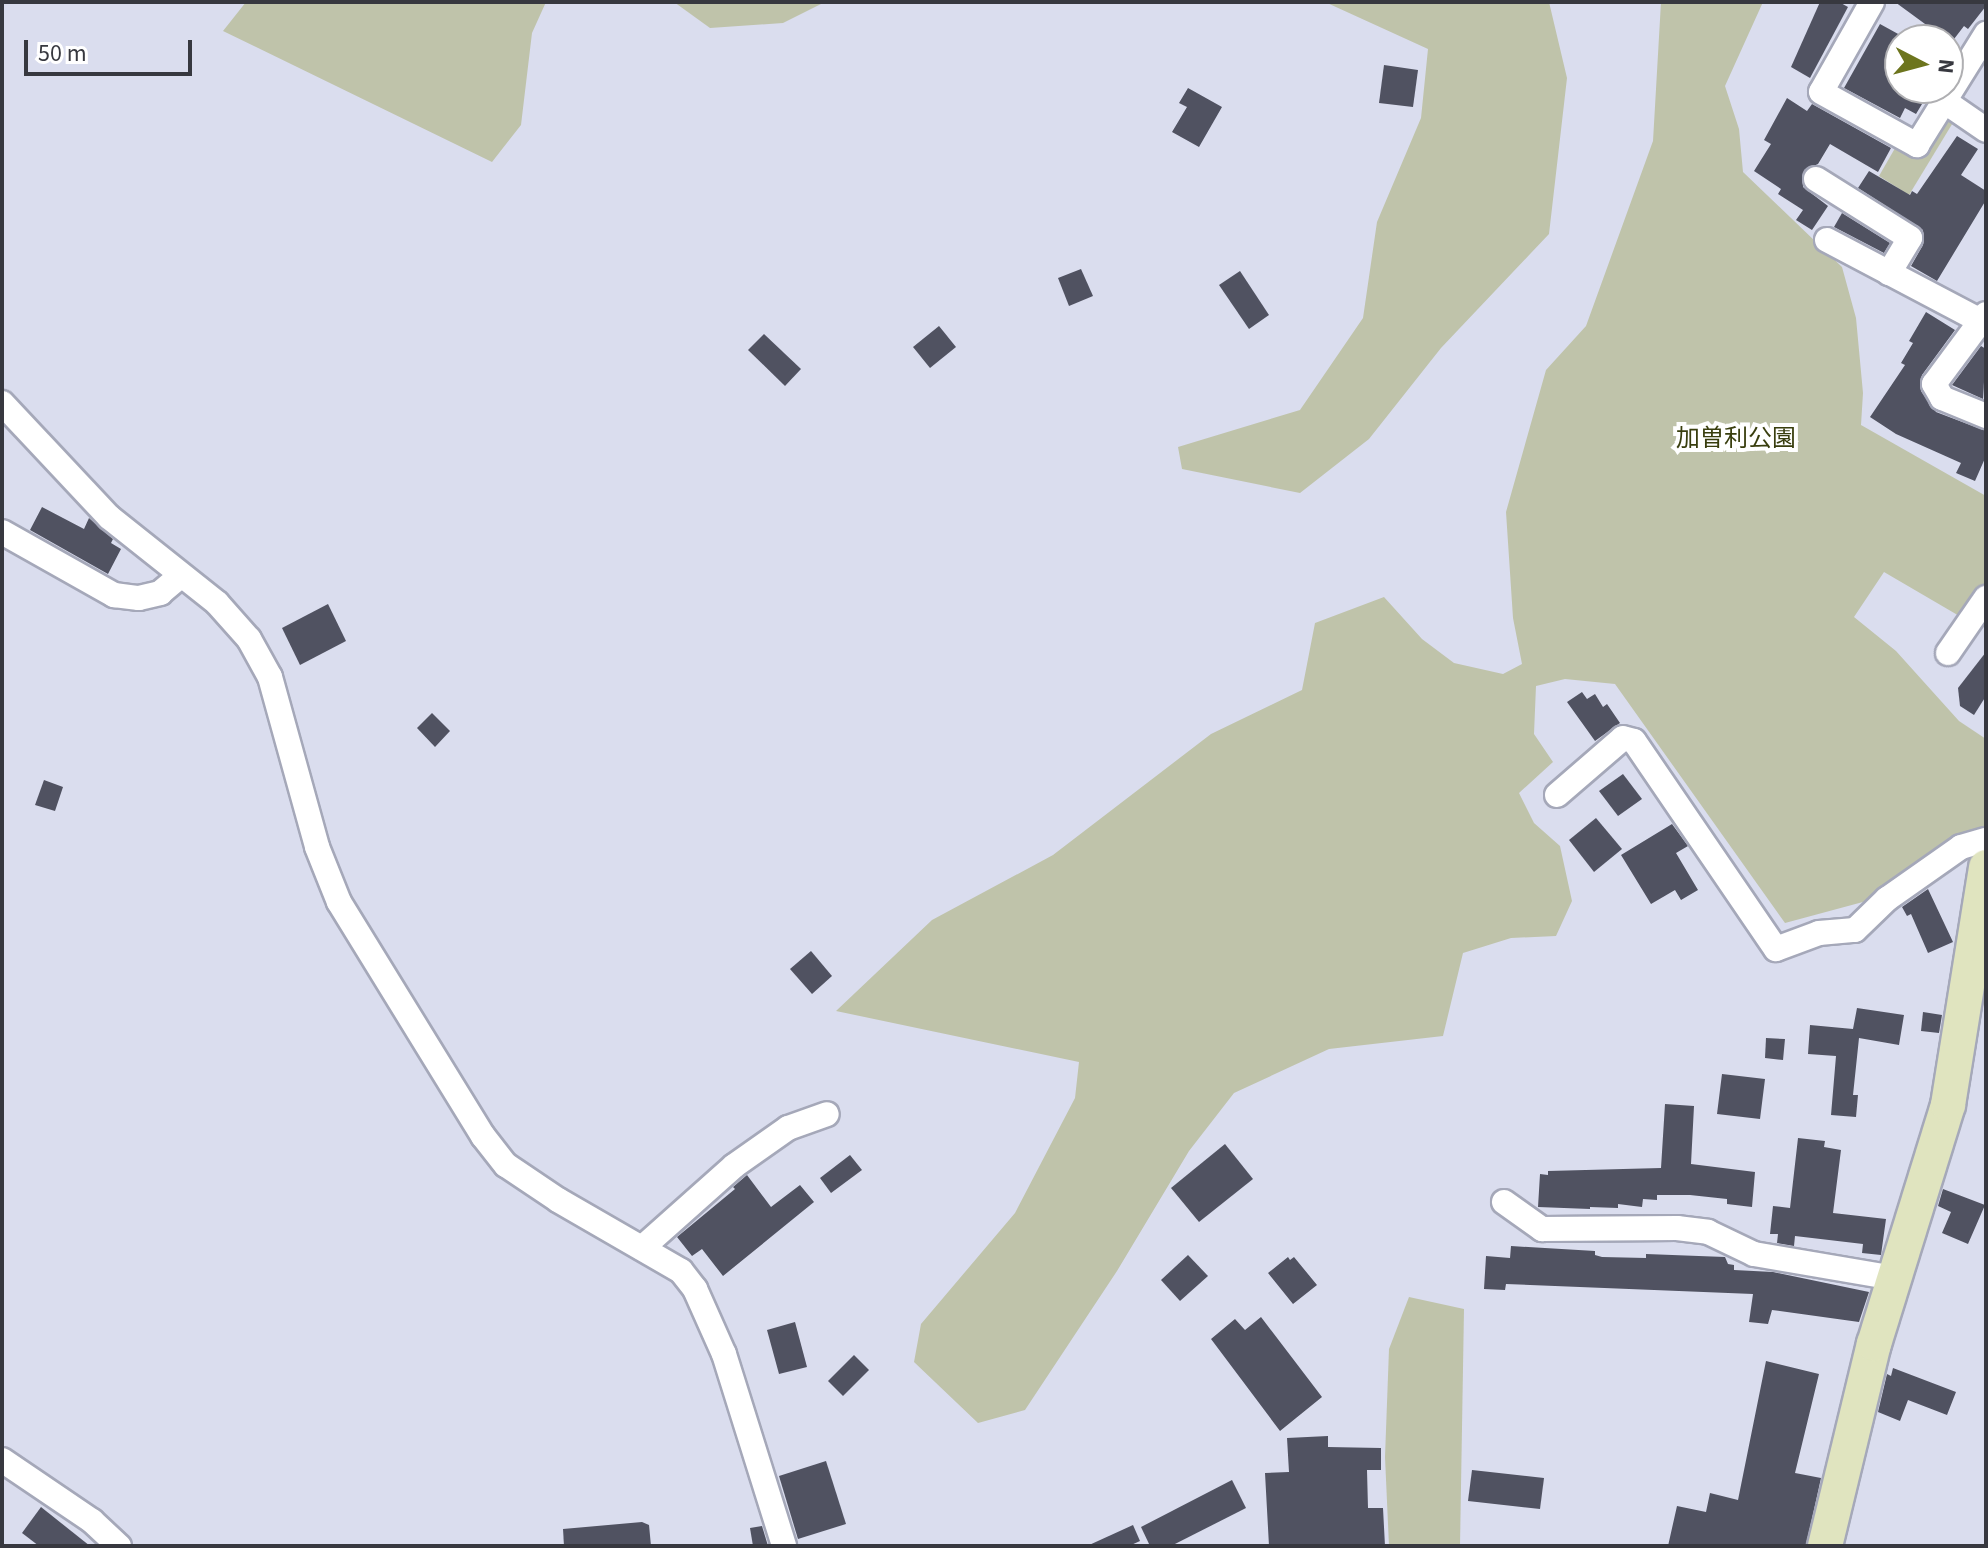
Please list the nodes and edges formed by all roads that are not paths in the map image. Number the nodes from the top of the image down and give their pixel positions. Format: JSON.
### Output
{"nodes":[{"id":1,"x":1872,"y":2,"type":"edge"},
{"id":2,"x":1986,"y":34,"type":"edge"},
{"id":3,"x":1964,"y":69,"type":"edge"},
{"id":4,"x":1942,"y":104,"type":"edge"},
{"id":5,"x":1948,"y":104,"type":"edge"},
{"id":6,"x":1986,"y":130,"type":"edge"},
{"id":7,"x":1816,"y":179,"type":"dead end"},
{"id":8,"x":1827,"y":240,"type":"dead end"},
{"id":9,"x":1889,"y":273,"type":"junction"},
{"id":10,"x":1984,"y":319,"type":"edge"},
{"id":11,"x":2,"y":403,"type":"edge"},
{"id":12,"x":1986,"y":416,"type":"edge"},
{"id":13,"x":2,"y":532,"type":"edge"},
{"id":14,"x":180,"y":576,"type":"junction"},
{"id":15,"x":1986,"y":598,"type":"edge"},
{"id":16,"x":1948,"y":653,"type":"dead end"},
{"id":17,"x":1557,"y":795,"type":"dead end"},
{"id":18,"x":1986,"y":840,"type":"edge"},
{"id":19,"x":1986,"y":867,"type":"edge"},
{"id":20,"x":1974,"y":1017,"type":"edge"},
{"id":21,"x":827,"y":1114,"type":"dead end"},
{"id":22,"x":1504,"y":1202,"type":"dead end"},
{"id":23,"x":642,"y":1248,"type":"junction"},
{"id":24,"x":1895,"y":1278,"type":"junction"},
{"id":25,"x":2,"y":1460,"type":"edge"},
{"id":26,"x":119,"y":1546,"type":"edge"},
{"id":27,"x":784,"y":1546,"type":"edge"},
{"id":28,"x":1825,"y":1546,"type":"edge"}],
"edges":[{"from":1,"to":4,"type":"street"},
{"from":2,"to":3,"type":"street"},
{"from":5,"to":6,"type":"street"},
{"from":7,"to":9,"type":"street"},
{"from":8,"to":9,"type":"street"},
{"from":9,"to":10,"type":"street"},
{"from":10,"to":12,"type":"street"},
{"from":11,"to":14,"type":"street"},
{"from":13,"to":14,"type":"street"},
{"from":14,"to":23,"type":"street"},
{"from":15,"to":16,"type":"street"},
{"from":17,"to":18,"type":"street"},
{"from":19,"to":20,"type":"street"},
{"from":20,"to":24,"type":"street"},
{"from":21,"to":23,"type":"street"},
{"from":22,"to":24,"type":"street"},
{"from":23,"to":27,"type":"street"},
{"from":24,"to":28,"type":"street"},
{"from":25,"to":26,"type":"street"}]}
